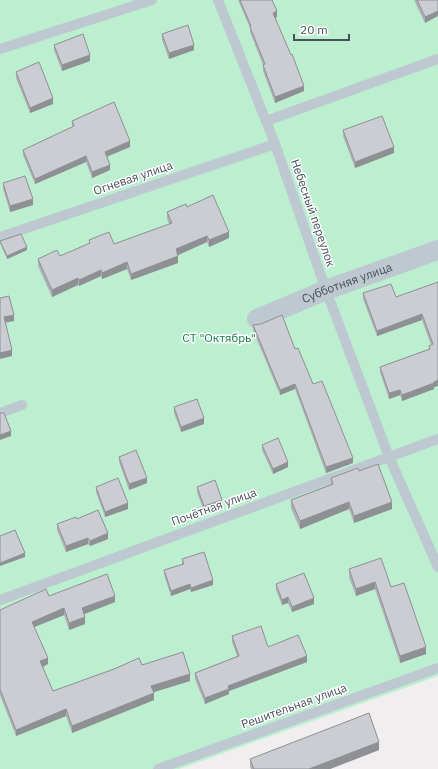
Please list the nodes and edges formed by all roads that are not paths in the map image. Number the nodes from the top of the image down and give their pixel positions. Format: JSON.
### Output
{"nodes":[{"id":1,"x":152,"y":0,"type":"edge"},
{"id":2,"x":218,"y":0,"type":"edge"},
{"id":3,"x":0,"y":49,"type":"edge"},
{"id":4,"x":438,"y":59,"type":"edge"},
{"id":5,"x":266,"y":121,"type":"junction"},
{"id":6,"x":275,"y":144,"type":"junction"},
{"id":7,"x":0,"y":237,"type":"edge"},
{"id":8,"x":438,"y":250,"type":"edge"},
{"id":9,"x":326,"y":290,"type":"junction"},
{"id":10,"x":258,"y":319,"type":"dead end"},
{"id":11,"x":22,"y":405,"type":"dead end"},
{"id":12,"x":0,"y":413,"type":"edge"},
{"id":13,"x":438,"y":439,"type":"edge"},
{"id":14,"x":389,"y":457,"type":"junction"},
{"id":15,"x":438,"y":567,"type":"edge"},
{"id":16,"x":0,"y":600,"type":"edge"},
{"id":17,"x":438,"y":668,"type":"edge"},
{"id":18,"x":158,"y":769,"type":"edge"}],
"edges":[{"from":1,"to":3,"type":"lane"},
{"from":2,"to":5,"type":"lane","name":"Небесный переулок"},
{"from":4,"to":5,"type":"lane"},
{"from":5,"to":6,"type":"lane","name":"Небесный переулок"},
{"from":6,"to":7,"type":"lane","name":"Огневая улица"},
{"from":6,"to":9,"type":"lane","name":"Небесный переулок"},
{"from":8,"to":9,"type":"street","name":"Субботняя улица"},
{"from":9,"to":10,"type":"street","name":"Субботняя улица"},
{"from":9,"to":14,"type":"lane","name":"Небесный переулок"},
{"from":11,"to":12,"type":"lane"},
{"from":13,"to":14,"type":"lane","name":"Почётная улица"},
{"from":14,"to":15,"type":"lane","name":"Небесный переулок"},
{"from":14,"to":16,"type":"lane","name":"Почётная улица"},
{"from":17,"to":18,"type":"lane","name":"Решительная улица"}]}
